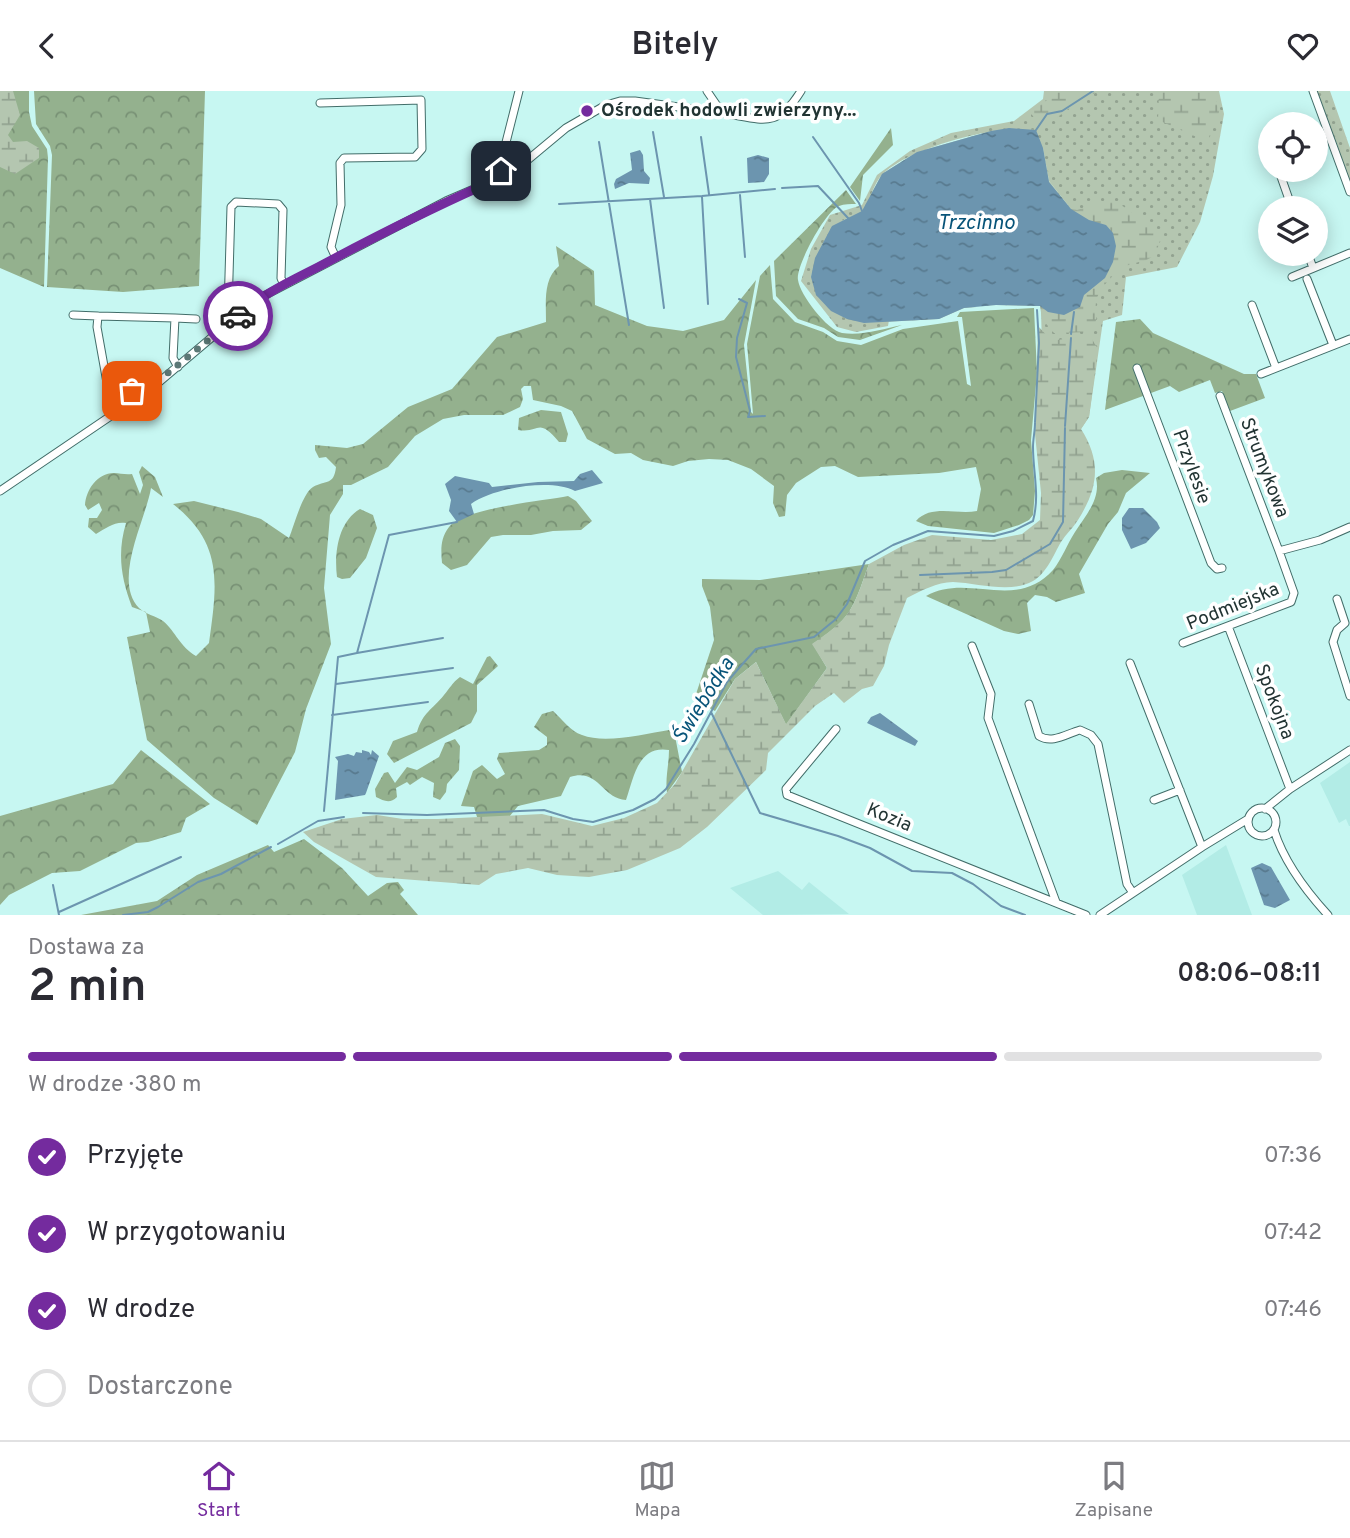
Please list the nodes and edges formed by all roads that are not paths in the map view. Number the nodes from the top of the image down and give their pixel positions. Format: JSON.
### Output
{"nodes":[{"id":1,"x":519,"y":91,"type":"edge"},
{"id":2,"x":707,"y":91,"type":"edge"},
{"id":3,"x":801,"y":91,"type":"edge"},
{"id":4,"x":1313,"y":91,"type":"edge"},
{"id":5,"x":320,"y":103,"type":"dead end"},
{"id":6,"x":722,"y":113,"type":"junction"},
{"id":7,"x":502,"y":177,"type":"junction"},
{"id":8,"x":1350,"y":192,"type":"edge"},
{"id":9,"x":1350,"y":253,"type":"edge"},
{"id":10,"x":336,"y":258,"type":"junction"},
{"id":11,"x":1313,"y":268,"type":"joint"},
{"id":12,"x":1292,"y":277,"type":"dead end"},
{"id":13,"x":1307,"y":279,"type":"dead end"},
{"id":14,"x":284,"y":285,"type":"junction"},
{"id":15,"x":1252,"y":305,"type":"dead end"},
{"id":16,"x":73,"y":315,"type":"dead end"},
{"id":17,"x":98,"y":316,"type":"junction"},
{"id":18,"x":174,"y":318,"type":"junction"},
{"id":19,"x":196,"y":319,"type":"dead end"},
{"id":20,"x":232,"y":321,"type":"junction"},
{"id":21,"x":1350,"y":339,"type":"edge"},
{"id":22,"x":1333,"y":345,"type":"junction"},
{"id":23,"x":178,"y":367,"type":"junction"},
{"id":24,"x":1138,"y":368,"type":"dead end"},
{"id":25,"x":1276,"y":368,"type":"junction"},
{"id":26,"x":129,"y":371,"type":"dead end"},
{"id":27,"x":1261,"y":374,"type":"dead end"},
{"id":28,"x":1220,"y":396,"type":"dead end"},
{"id":29,"x":136,"y":399,"type":"junction"},
{"id":30,"x":115,"y":414,"type":"junction"},
{"id":31,"x":0,"y":491,"type":"edge"},
{"id":32,"x":1350,"y":527,"type":"edge"},
{"id":33,"x":1279,"y":551,"type":"junction"},
{"id":34,"x":1222,"y":568,"type":"dead end"},
{"id":35,"x":1338,"y":599,"type":"dead end"},
{"id":36,"x":1228,"y":626,"type":"junction"},
{"id":37,"x":1183,"y":643,"type":"dead end"},
{"id":38,"x":972,"y":646,"type":"dead end"},
{"id":39,"x":1130,"y":663,"type":"dead end"},
{"id":40,"x":1350,"y":696,"type":"edge"},
{"id":41,"x":1029,"y":704,"type":"dead end"},
{"id":42,"x":836,"y":729,"type":"dead end"},
{"id":43,"x":1350,"y":750,"type":"edge"},
{"id":44,"x":1290,"y":789,"type":"junction"},
{"id":45,"x":1180,"y":790,"type":"junction"},
{"id":46,"x":1280,"y":797,"type":"junction"},
{"id":47,"x":1154,"y":800,"type":"dead end"},
{"id":48,"x":1265,"y":809,"type":"junction"},
{"id":49,"x":1274,"y":815,"type":"junction"},
{"id":50,"x":1248,"y":819,"type":"junction"},
{"id":51,"x":1231,"y":830,"type":"junction"},
{"id":52,"x":1273,"y":830,"type":"junction"},
{"id":53,"x":1251,"y":831,"type":"junction"},
{"id":54,"x":1264,"y":836,"type":"junction"},
{"id":55,"x":1202,"y":847,"type":"junction"},
{"id":56,"x":1281,"y":851,"type":"junction"},
{"id":57,"x":1133,"y":893,"type":"junction"},
{"id":58,"x":1056,"y":902,"type":"junction"},
{"id":59,"x":1086,"y":915,"type":"edge"},
{"id":60,"x":1100,"y":915,"type":"edge"},
{"id":61,"x":1328,"y":915,"type":"edge"}],
"edges":[{"from":1,"to":7,"type":"street"},
{"from":2,"to":6,"type":"street"},
{"from":3,"to":6,"type":"street"},
{"from":4,"to":8,"type":"street"},
{"from":5,"to":10,"type":"street"},
{"from":6,"to":7,"type":"street"},
{"from":7,"to":10,"type":"street"},
{"from":9,"to":11,"type":"street"},
{"from":10,"to":14,"type":"street"},
{"from":11,"to":12,"type":"street"},
{"from":13,"to":22,"type":"street"},
{"from":14,"to":20,"type":"street"},
{"from":14,"to":20,"type":"street"},
{"from":15,"to":25,"type":"street"},
{"from":16,"to":17,"type":"street"},
{"from":17,"to":18,"type":"street"},
{"from":17,"to":30,"type":"street"},
{"from":18,"to":19,"type":"street"},
{"from":18,"to":23,"type":"street"},
{"from":20,"to":23,"type":"street"},
{"from":21,"to":22,"type":"street"},
{"from":22,"to":25,"type":"street"},
{"from":23,"to":29,"type":"street"},
{"from":24,"to":34,"type":"street","name":"Przylesie"},
{"from":25,"to":27,"type":"street"},
{"from":26,"to":29,"type":"street"},
{"from":28,"to":33,"type":"street","name":"Strumykowa"},
{"from":29,"to":30,"type":"street"},
{"from":30,"to":31,"type":"street"},
{"from":32,"to":33,"type":"street","name":"Podmiejska"},
{"from":33,"to":36,"type":"street","name":"Podmiejska"},
{"from":35,"to":40,"type":"street"},
{"from":36,"to":37,"type":"street","name":"Podmiejska"},
{"from":36,"to":44,"type":"street","name":"Spokojna"},
{"from":38,"to":58,"type":"street"},
{"from":39,"to":45,"type":"street"},
{"from":41,"to":57,"type":"street"},
{"from":42,"to":58,"type":"street","name":"Kozia"},
{"from":43,"to":44,"type":"street"},
{"from":44,"to":46,"type":"street"},
{"from":45,"to":47,"type":"street"},
{"from":45,"to":55,"type":"street"},
{"from":46,"to":48,"type":"street"},
{"from":46,"to":49,"type":"street"},
{"from":48,"to":49,"type":"street"},
{"from":48,"to":50,"type":"street"},
{"from":49,"to":52,"type":"street"},
{"from":50,"to":51,"type":"street"},
{"from":50,"to":53,"type":"street"},
{"from":51,"to":53,"type":"street"},
{"from":51,"to":55,"type":"street"},
{"from":52,"to":54,"type":"street"},
{"from":52,"to":56,"type":"street"},
{"from":53,"to":54,"type":"street"},
{"from":54,"to":56,"type":"street"},
{"from":55,"to":57,"type":"street"},
{"from":56,"to":61,"type":"street"},
{"from":57,"to":60,"type":"street"},
{"from":58,"to":59,"type":"street","name":"Kozia"}]}
